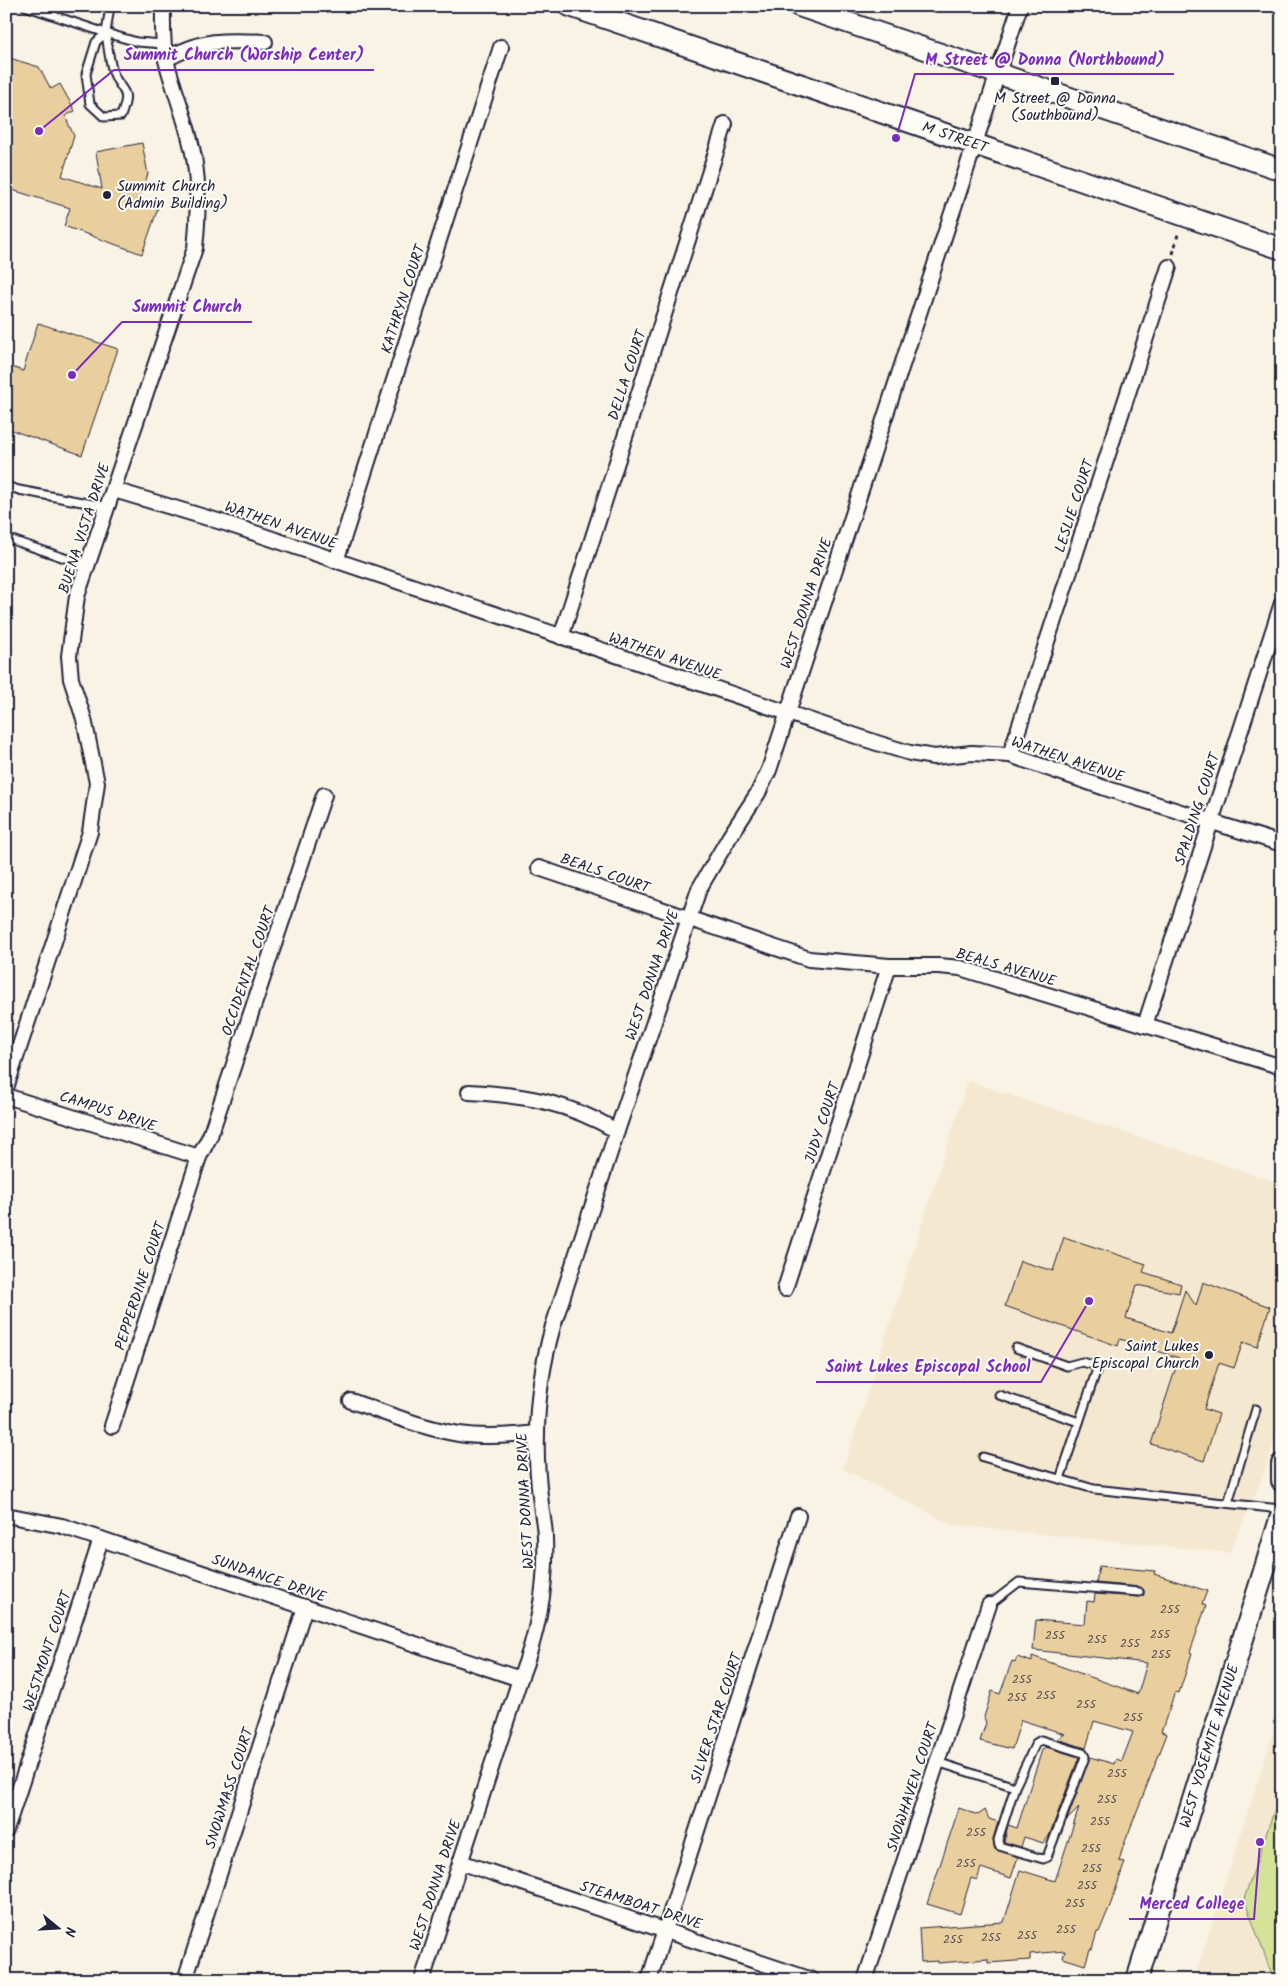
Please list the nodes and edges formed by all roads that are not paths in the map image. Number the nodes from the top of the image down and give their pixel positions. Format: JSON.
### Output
{"nodes":[{"id":1,"x":25,"y":6,"type":"edge"},
{"id":2,"x":110,"y":6,"type":"edge"},
{"id":3,"x":162,"y":6,"type":"edge"},
{"id":4,"x":570,"y":6,"type":"edge"},
{"id":5,"x":799,"y":6,"type":"edge"},
{"id":6,"x":1020,"y":6,"type":"edge"},
{"id":7,"x":106,"y":33,"type":"junction"},
{"id":8,"x":266,"y":42,"type":"dead end"},
{"id":9,"x":164,"y":44,"type":"junction"},
{"id":10,"x":500,"y":47,"type":"dead end"},
{"id":11,"x":166,"y":59,"type":"junction"},
{"id":12,"x":998,"y":74,"type":"junction"},
{"id":13,"x":725,"y":124,"type":"dead end"},
{"id":14,"x":975,"y":144,"type":"junction"},
{"id":15,"x":1282,"y":170,"type":"edge"},
{"id":16,"x":1282,"y":249,"type":"edge"},
{"id":17,"x":1169,"y":267,"type":"road end"},
{"id":18,"x":6,"y":486,"type":"edge"},
{"id":19,"x":114,"y":490,"type":"junction"},
{"id":20,"x":108,"y":507,"type":"junction"},
{"id":21,"x":6,"y":538,"type":"edge"},
{"id":22,"x":336,"y":561,"type":"junction"},
{"id":23,"x":88,"y":566,"type":"junction"},
{"id":24,"x":1281,"y":610,"type":"edge"},
{"id":25,"x":562,"y":638,"type":"junction"},
{"id":26,"x":788,"y":714,"type":"junction"},
{"id":27,"x":1010,"y":756,"type":"junction"},
{"id":28,"x":324,"y":795,"type":"dead end"},
{"id":29,"x":1211,"y":822,"type":"junction"},
{"id":30,"x":1282,"y":844,"type":"edge"},
{"id":31,"x":539,"y":868,"type":"dead end"},
{"id":32,"x":688,"y":918,"type":"junction"},
{"id":33,"x":889,"y":966,"type":"junction"},
{"id":34,"x":1145,"y":1025,"type":"junction"},
{"id":35,"x":1282,"y":1068,"type":"edge"},
{"id":36,"x":6,"y":1088,"type":"edge"},
{"id":37,"x":469,"y":1092,"type":"dead end"},
{"id":38,"x":6,"y":1096,"type":"edge"},
{"id":39,"x":617,"y":1131,"type":"junction"},
{"id":40,"x":199,"y":1156,"type":"junction"},
{"id":41,"x":785,"y":1289,"type":"dead end"},
{"id":42,"x":1016,"y":1348,"type":"dead end"},
{"id":43,"x":999,"y":1395,"type":"dead end"},
{"id":44,"x":351,"y":1401,"type":"dead end"},
{"id":45,"x":1256,"y":1409,"type":"dead end"},
{"id":46,"x":1080,"y":1422,"type":"junction"},
{"id":47,"x":112,"y":1426,"type":"dead end"},
{"id":48,"x":537,"y":1433,"type":"junction"},
{"id":49,"x":983,"y":1457,"type":"dead end"},
{"id":50,"x":1282,"y":1464,"type":"edge"},
{"id":51,"x":1060,"y":1479,"type":"junction"},
{"id":52,"x":1282,"y":1481,"type":"edge"},
{"id":53,"x":1228,"y":1503,"type":"junction"},
{"id":54,"x":1282,"y":1511,"type":"edge"},
{"id":55,"x":6,"y":1514,"type":"edge"},
{"id":56,"x":798,"y":1516,"type":"dead end"},
{"id":57,"x":101,"y":1539,"type":"junction"},
{"id":58,"x":1139,"y":1592,"type":"dead end"},
{"id":59,"x":989,"y":1605,"type":"joint"},
{"id":60,"x":305,"y":1607,"type":"junction"},
{"id":61,"x":520,"y":1679,"type":"junction"},
{"id":62,"x":938,"y":1762,"type":"junction"},
{"id":63,"x":1015,"y":1787,"type":"junction"},
{"id":64,"x":6,"y":1830,"type":"edge"},
{"id":65,"x":460,"y":1862,"type":"junction"},
{"id":66,"x":665,"y":1930,"type":"junction"},
{"id":67,"x":185,"y":1980,"type":"edge"},
{"id":68,"x":422,"y":1980,"type":"edge"},
{"id":69,"x":649,"y":1980,"type":"edge"},
{"id":70,"x":812,"y":1980,"type":"edge"},
{"id":71,"x":865,"y":1980,"type":"edge"},
{"id":72,"x":1137,"y":1980,"type":"edge"}],
"edges":[{"from":1,"to":7,"type":"lane"},
{"from":2,"to":7,"type":"lane"},
{"from":3,"to":9,"type":"street","name":"BUENA VISTA DRIVE"},
{"from":4,"to":14,"type":"street","name":"M STREET"},
{"from":5,"to":12,"type":"street"},
{"from":6,"to":12,"type":"street","name":"WEST DONNA DRIVE"},
{"from":7,"to":7,"type":"lane"},
{"from":7,"to":9,"type":"lane"},
{"from":8,"to":11,"type":"street"},
{"from":9,"to":11,"type":"street","name":"BUENA VISTA DRIVE"},
{"from":10,"to":22,"type":"street","name":"KATHRYN COURT"},
{"from":11,"to":19,"type":"street","name":"BUENA VISTA DRIVE"},
{"from":12,"to":14,"type":"street","name":"WEST DONNA DRIVE"},
{"from":12,"to":15,"type":"street"},
{"from":13,"to":25,"type":"street","name":"DELLA COURT"},
{"from":14,"to":16,"type":"street","name":"M STREET"},
{"from":14,"to":26,"type":"street","name":"WEST DONNA DRIVE"},
{"from":17,"to":27,"type":"street","name":"LESLIE COURT"},
{"from":18,"to":20,"type":"lane"},
{"from":19,"to":20,"type":"street","name":"BUENA VISTA DRIVE"},
{"from":19,"to":22,"type":"street","name":"WATHEN AVENUE"},
{"from":20,"to":23,"type":"street","name":"BUENA VISTA DRIVE"},
{"from":21,"to":23,"type":"lane"},
{"from":22,"to":25,"type":"street","name":"WATHEN AVENUE"},
{"from":23,"to":36,"type":"street","name":"BUENA VISTA DRIVE"},
{"from":24,"to":29,"type":"street","name":"SPALDING COURT"},
{"from":25,"to":26,"type":"street","name":"WATHEN AVENUE"},
{"from":26,"to":27,"type":"street","name":"WATHEN AVENUE"},
{"from":26,"to":32,"type":"street","name":"WEST DONNA DRIVE"},
{"from":27,"to":29,"type":"street","name":"WATHEN AVENUE"},
{"from":28,"to":40,"type":"street","name":"OCCIDENTAL COURT"},
{"from":29,"to":30,"type":"street","name":"WATHEN AVENUE"},
{"from":29,"to":34,"type":"street","name":"SPALDING COURT"},
{"from":31,"to":32,"type":"street","name":"BEALS COURT"},
{"from":32,"to":33,"type":"street","name":"BEALS AVENUE"},
{"from":32,"to":39,"type":"street","name":"WEST DONNA DRIVE"},
{"from":33,"to":34,"type":"street","name":"BEALS AVENUE"},
{"from":33,"to":41,"type":"street","name":"JUDY COURT"},
{"from":34,"to":35,"type":"street","name":"BEALS AVENUE"},
{"from":37,"to":39,"type":"street"},
{"from":38,"to":40,"type":"street","name":"CAMPUS DRIVE"},
{"from":39,"to":48,"type":"street","name":"WEST DONNA DRIVE"},
{"from":40,"to":47,"type":"street","name":"PEPPERDINE COURT"},
{"from":42,"to":46,"type":"lane"},
{"from":43,"to":46,"type":"lane"},
{"from":44,"to":48,"type":"street"},
{"from":45,"to":53,"type":"lane"},
{"from":46,"to":51,"type":"lane"},
{"from":48,"to":61,"type":"street","name":"WEST DONNA DRIVE"},
{"from":49,"to":51,"type":"lane"},
{"from":50,"to":52,"type":"street"},
{"from":51,"to":53,"type":"lane"},
{"from":53,"to":54,"type":"lane"},
{"from":54,"to":72,"type":"street","name":"WEST YOSEMITE AVENUE"},
{"from":55,"to":57,"type":"street","name":"SUNDANCE DRIVE"},
{"from":56,"to":66,"type":"street","name":"SILVER STAR COURT"},
{"from":57,"to":60,"type":"street","name":"SUNDANCE DRIVE"},
{"from":57,"to":64,"type":"street","name":"WESTMONT COURT"},
{"from":58,"to":59,"type":"lane"},
{"from":59,"to":62,"type":"street","name":"SNOWHAVEN COURT"},
{"from":60,"to":61,"type":"street","name":"SUNDANCE DRIVE"},
{"from":60,"to":67,"type":"street","name":"SNOWMASS COURT"},
{"from":61,"to":65,"type":"street","name":"WEST DONNA DRIVE"},
{"from":62,"to":63,"type":"lane"},
{"from":62,"to":71,"type":"street","name":"SNOWHAVEN COURT"},
{"from":63,"to":63,"type":"lane"},
{"from":65,"to":66,"type":"street","name":"STEAMBOAT DRIVE"},
{"from":65,"to":68,"type":"street","name":"WEST DONNA DRIVE"},
{"from":66,"to":69,"type":"street","name":"SILVER STAR COURT"},
{"from":66,"to":70,"type":"street","name":"STEAMBOAT DRIVE"}]}
